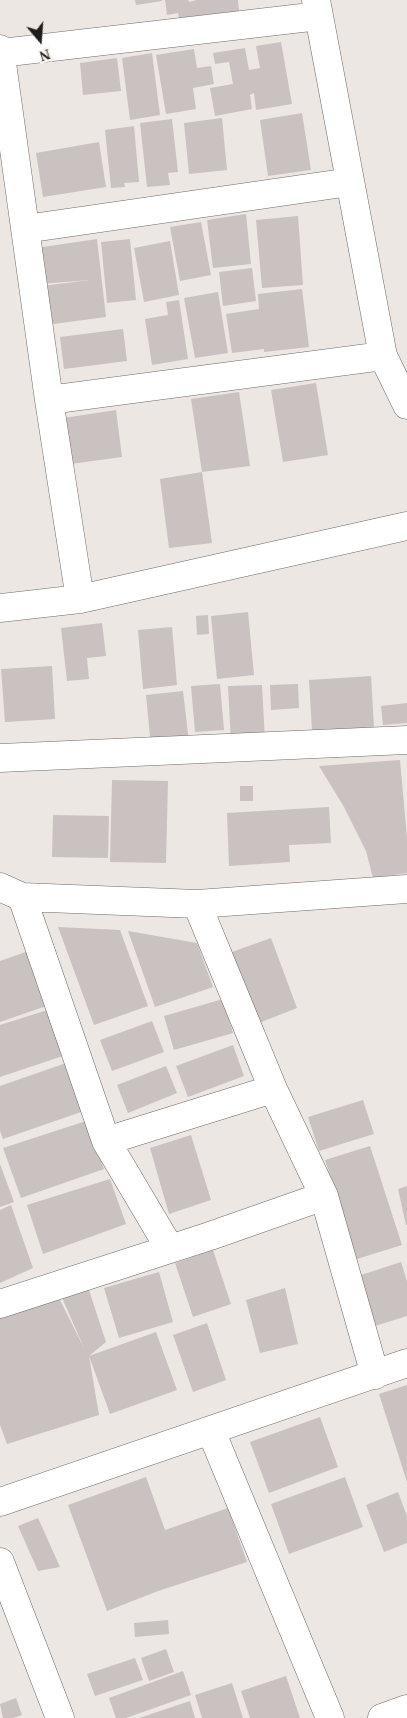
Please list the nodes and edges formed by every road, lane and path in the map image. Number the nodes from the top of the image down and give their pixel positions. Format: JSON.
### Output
{"nodes":[{"id":1,"x":318,"y":8,"type":"edge"},
{"id":2,"x":0,"y":51,"type":"edge"},
{"id":3,"x":350,"y":182,"type":"junction"},
{"id":4,"x":25,"y":229,"type":"junction"},
{"id":5,"x":383,"y":356,"type":"junction"},
{"id":6,"x":49,"y":400,"type":"junction"},
{"id":7,"x":407,"y":406,"type":"edge"},
{"id":8,"x":407,"y":526,"type":"edge"},
{"id":9,"x":80,"y":599,"type":"junction"},
{"id":10,"x":0,"y":608,"type":"edge"},
{"id":11,"x":407,"y":740,"type":"edge"},
{"id":12,"x":0,"y":758,"type":"edge"},
{"id":13,"x":407,"y":890,"type":"edge"},
{"id":14,"x":11,"y":892,"type":"edge"},
{"id":15,"x":197,"y":904,"type":"junction"},
{"id":16,"x":273,"y":1089,"type":"junction"},
{"id":17,"x":106,"y":1141,"type":"junction"},
{"id":18,"x":324,"y":1196,"type":"junction"},
{"id":19,"x":170,"y":1249,"type":"junction"},
{"id":20,"x":0,"y":1304,"type":"edge"},
{"id":21,"x":407,"y":1363,"type":"edge"},
{"id":22,"x":375,"y":1374,"type":"junction"},
{"id":23,"x":211,"y":1431,"type":"junction"},
{"id":24,"x":0,"y":1502,"type":"edge"},
{"id":25,"x":0,"y":1562,"type":"edge"},
{"id":26,"x":407,"y":1709,"type":"edge"},
{"id":27,"x":60,"y":1718,"type":"edge"},
{"id":28,"x":330,"y":1718,"type":"edge"},
{"id":29,"x":382,"y":1718,"type":"edge"}],
"edges":[{"from":1,"to":2,"type":"street"},
{"from":1,"to":3,"type":"street"},
{"from":2,"to":4,"type":"street"},
{"from":3,"to":4,"type":"street"},
{"from":3,"to":5,"type":"street"},
{"from":4,"to":6,"type":"street"},
{"from":5,"to":6,"type":"street"},
{"from":5,"to":7,"type":"street"},
{"from":6,"to":9,"type":"street"},
{"from":8,"to":9,"type":"street"},
{"from":9,"to":10,"type":"street"},
{"from":11,"to":12,"type":"street"},
{"from":13,"to":15,"type":"street"},
{"from":14,"to":15,"type":"street"},
{"from":14,"to":17,"type":"street"},
{"from":15,"to":16,"type":"street"},
{"from":16,"to":17,"type":"street"},
{"from":16,"to":18,"type":"street"},
{"from":17,"to":19,"type":"street"},
{"from":18,"to":19,"type":"street"},
{"from":18,"to":22,"type":"street"},
{"from":19,"to":20,"type":"street"},
{"from":21,"to":22,"type":"street"},
{"from":22,"to":23,"type":"street"},
{"from":23,"to":24,"type":"street"},
{"from":23,"to":28,"type":"street"},
{"from":25,"to":27,"type":"street"},
{"from":26,"to":29,"type":"street"}]}
